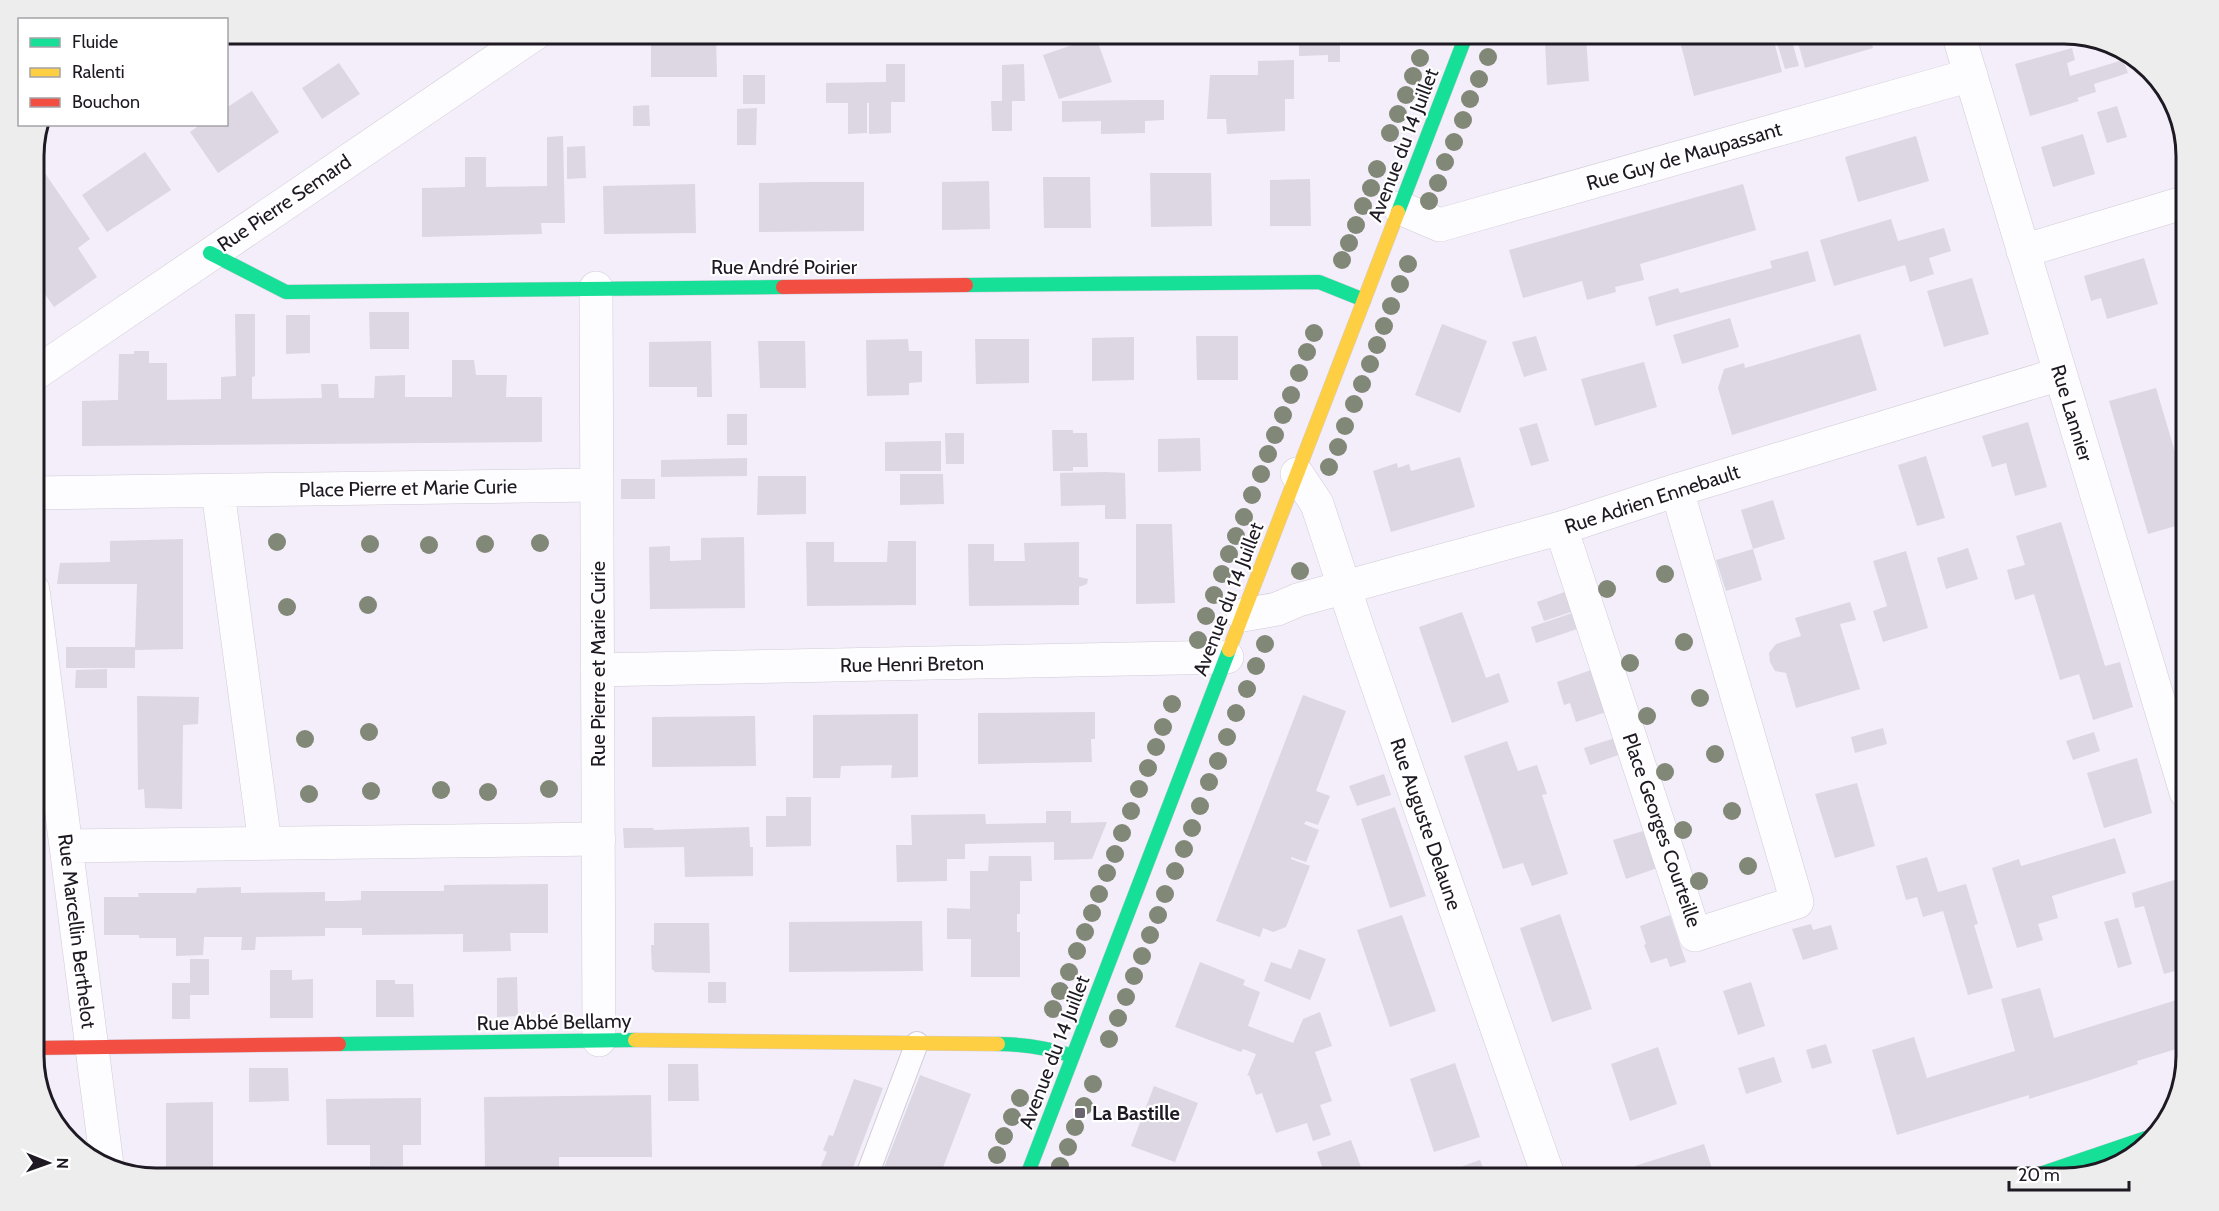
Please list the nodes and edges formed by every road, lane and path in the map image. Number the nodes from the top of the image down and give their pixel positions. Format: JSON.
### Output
{"nodes":[{"id":1,"x":520,"y":44,"type":"edge"},
{"id":2,"x":1463,"y":44,"type":"edge"},
{"id":3,"x":1961,"y":44,"type":"edge"},
{"id":4,"x":1971,"y":75,"type":"junction"},
{"id":5,"x":2175,"y":205,"type":"edge"},
{"id":6,"x":1400,"y":208,"type":"junction"},
{"id":7,"x":2023,"y":251,"type":"junction"},
{"id":8,"x":210,"y":253,"type":"junction"},
{"id":9,"x":596,"y":288,"type":"junction"},
{"id":10,"x":1364,"y":300,"type":"junction"},
{"id":11,"x":44,"y":367,"type":"edge"},
{"id":12,"x":2060,"y":374,"type":"junction"},
{"id":13,"x":1297,"y":474,"type":"junction"},
{"id":14,"x":597,"y":485,"type":"junction"},
{"id":15,"x":1677,"y":490,"type":"junction"},
{"id":16,"x":218,"y":491,"type":"junction"},
{"id":17,"x":44,"y":493,"type":"edge"},
{"id":18,"x":1561,"y":528,"type":"junction"},
{"id":19,"x":1345,"y":589,"type":"junction"},
{"id":20,"x":1243,"y":615,"type":"junction"},
{"id":21,"x":1227,"y":657,"type":"junction"},
{"id":22,"x":597,"y":670,"type":"junction"},
{"id":23,"x":44,"y":675,"type":"edge"},
{"id":24,"x":2176,"y":758,"type":"edge"},
{"id":25,"x":598,"y":839,"type":"junction"},
{"id":26,"x":265,"y":844,"type":"junction"},
{"id":27,"x":66,"y":846,"type":"junction"},
{"id":28,"x":599,"y":1040,"type":"junction"},
{"id":29,"x":918,"y":1043,"type":"junction"},
{"id":30,"x":44,"y":1048,"type":"edge"},
{"id":31,"x":92,"y":1049,"type":"junction"},
{"id":32,"x":1073,"y":1056,"type":"junction"},
{"id":33,"x":2135,"y":1142,"type":"edge"},
{"id":34,"x":106,"y":1156,"type":"edge"},
{"id":35,"x":870,"y":1168,"type":"edge"},
{"id":36,"x":1030,"y":1168,"type":"edge"},
{"id":37,"x":1546,"y":1168,"type":"edge"},
{"id":38,"x":2058,"y":1168,"type":"edge"}],
"edges":[{"from":1,"to":8,"type":"street","name":"Rue Pierre Semard"},
{"from":2,"to":6,"type":"street","name":"Avenue du 14 Juillet"},
{"from":3,"to":4,"type":"street","name":"Rue Lannier"},
{"from":4,"to":6,"type":"street","name":"Rue Guy de Maupassant"},
{"from":4,"to":7,"type":"street","name":"Rue Lannier"},
{"from":5,"to":7,"type":"street"},
{"from":6,"to":10,"type":"street","name":"Avenue du 14 Juillet"},
{"from":7,"to":12,"type":"street","name":"Rue Lannier"},
{"from":8,"to":9,"type":"street","name":"Rue André Poirier"},
{"from":8,"to":11,"type":"street","name":"Rue Pierre Semard"},
{"from":9,"to":10,"type":"street","name":"Rue André Poirier"},
{"from":9,"to":14,"type":"street","name":"Rue Pierre et Marie Curie"},
{"from":10,"to":13,"type":"street","name":"Avenue du 14 Juillet"},
{"from":12,"to":15,"type":"street","name":"Rue Adrien Ennebault"},
{"from":12,"to":24,"type":"street","name":"Rue Lannier"},
{"from":13,"to":19,"type":"street","name":"Rue Auguste Delaune"},
{"from":13,"to":20,"type":"street","name":"Avenue du 14 Juillet"},
{"from":14,"to":16,"type":"street","name":"Place Pierre et Marie Curie"},
{"from":14,"to":22,"type":"street","name":"Rue Pierre et Marie Curie"},
{"from":15,"to":18,"type":"street","name":"Rue Adrien Ennebault"},
{"from":15,"to":18,"type":"street","name":"Place Georges Courteille"},
{"from":16,"to":17,"type":"street","name":"Place Pierre et Marie Curie"},
{"from":16,"to":26,"type":"street"},
{"from":18,"to":19,"type":"street","name":"Rue Adrien Ennebault"},
{"from":19,"to":20,"type":"street","name":"Rue Adrien Ennebault"},
{"from":19,"to":37,"type":"street","name":"Rue Auguste Delaune"},
{"from":20,"to":21,"type":"street","name":"Avenue du 14 Juillet"},
{"from":21,"to":22,"type":"street","name":"Rue Henri Breton"},
{"from":21,"to":32,"type":"street","name":"Avenue du 14 Juillet"},
{"from":22,"to":25,"type":"street","name":"Rue Pierre et Marie Curie"},
{"from":23,"to":27,"type":"street","name":"Rue Marcellin Berthelot"},
{"from":25,"to":26,"type":"street"},
{"from":25,"to":28,"type":"street","name":"Rue Pierre et Marie Curie"},
{"from":26,"to":27,"type":"street"},
{"from":27,"to":31,"type":"street","name":"Rue Marcellin Berthelot"},
{"from":28,"to":29,"type":"street","name":"Rue Abbé Bellamy"},
{"from":28,"to":31,"type":"street","name":"Rue Abbé Bellamy"},
{"from":29,"to":32,"type":"street","name":"Rue Abbé Bellamy"},
{"from":29,"to":35,"type":"lane"},
{"from":30,"to":31,"type":"street","name":"Rue Abbé Bellamy"},
{"from":31,"to":34,"type":"street","name":"Rue Marcellin Berthelot"},
{"from":32,"to":36,"type":"street","name":"Avenue du 14 Juillet"},
{"from":33,"to":38,"type":"street"}]}
